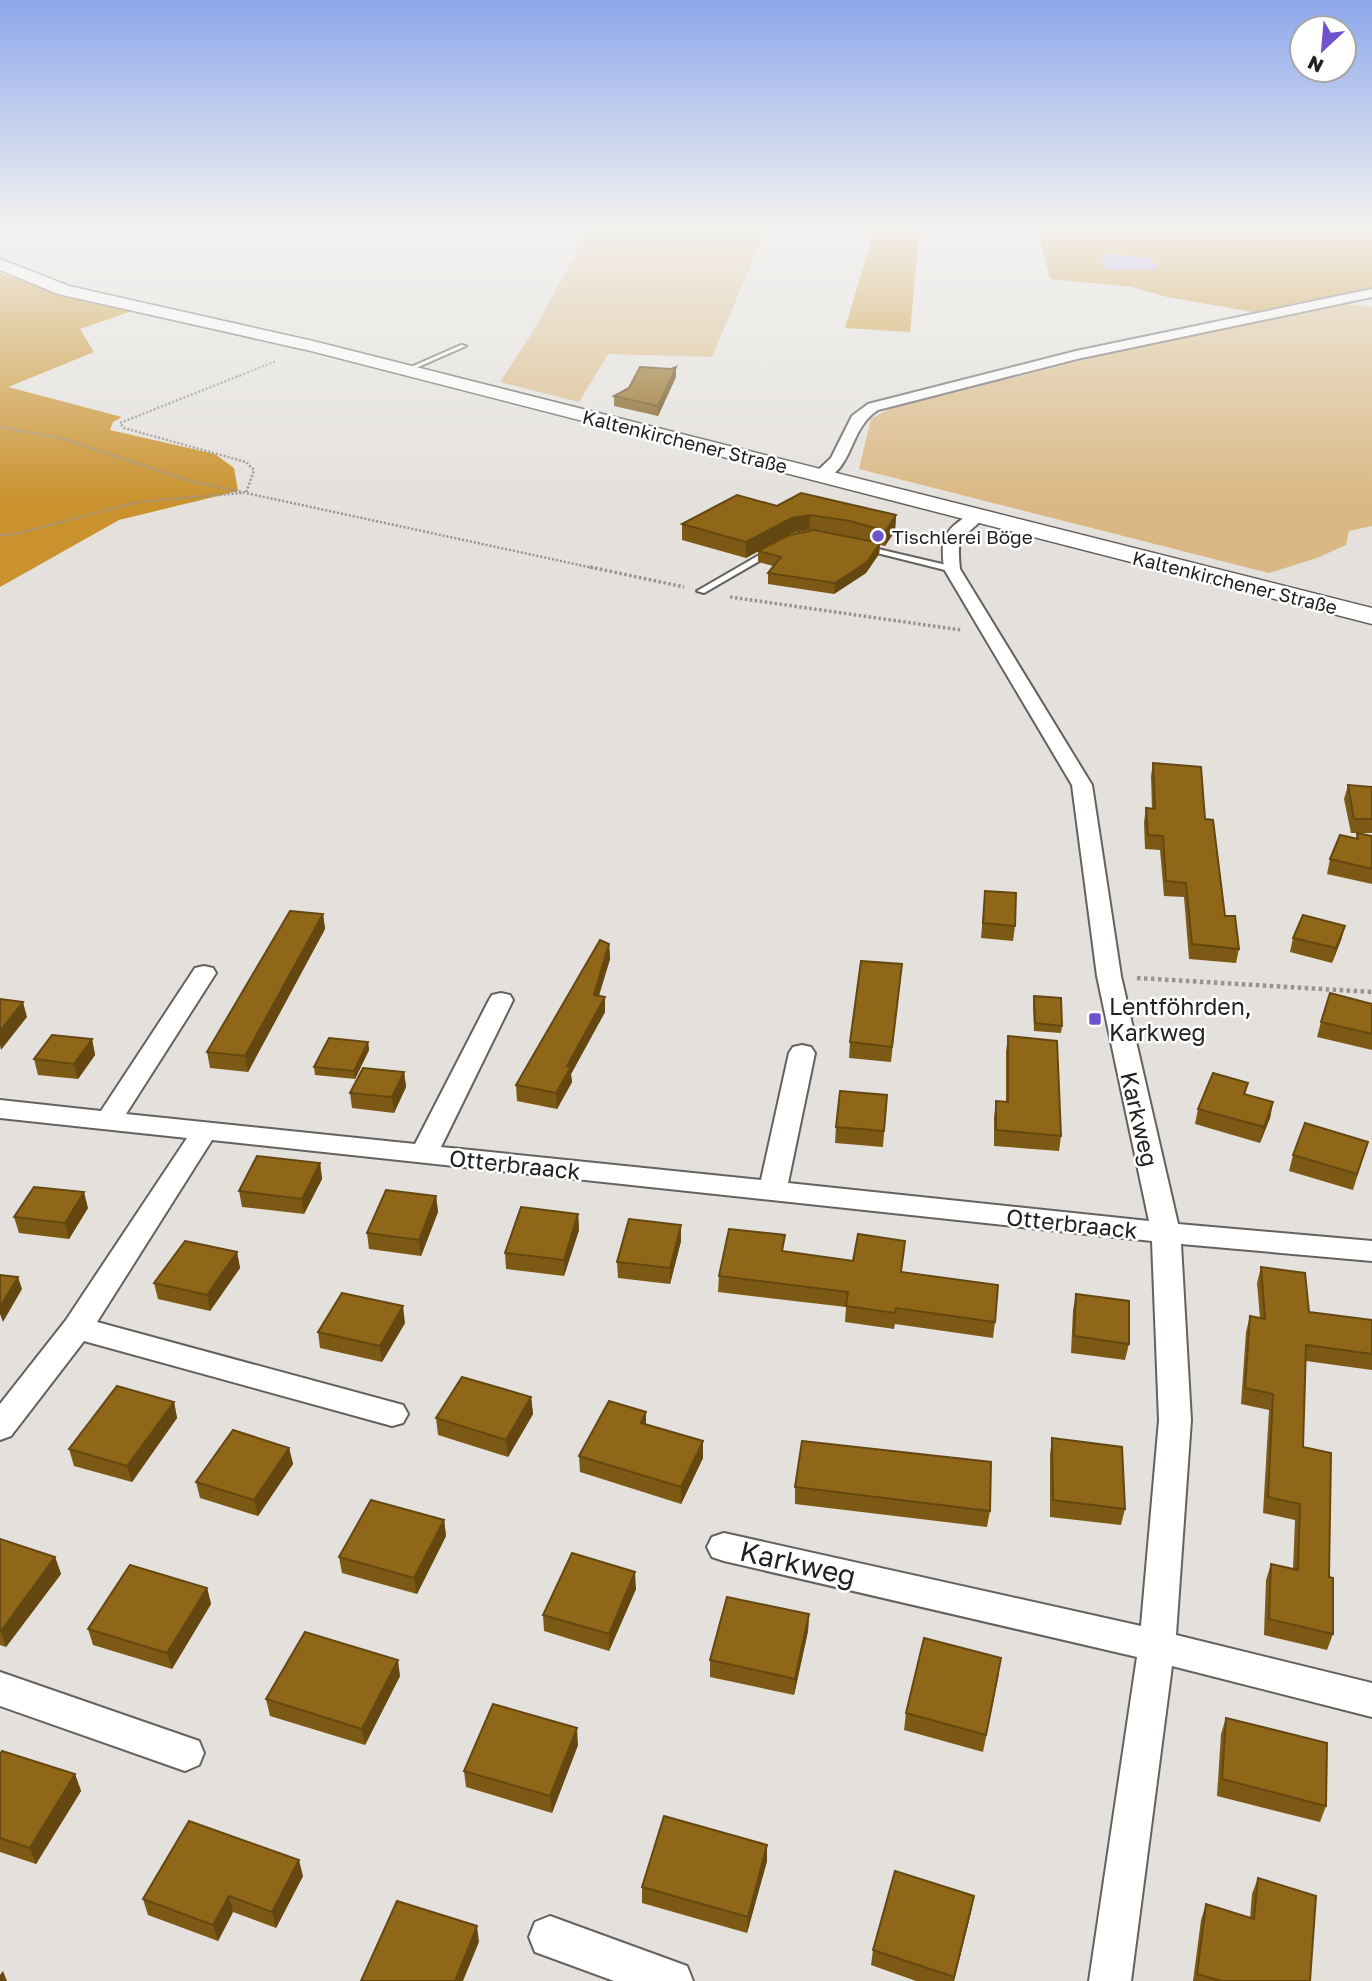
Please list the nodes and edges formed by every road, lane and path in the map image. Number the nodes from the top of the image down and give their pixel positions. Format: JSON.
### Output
{"nodes":[{"id":1,"x":182,"y":316,"type":"edge"},
{"id":2,"x":1260,"y":316,"type":"edge"},
{"id":3,"x":313,"y":346,"type":"junction"},
{"id":4,"x":463,"y":346,"type":"dead end"},
{"id":5,"x":407,"y":370,"type":"junction"},
{"id":6,"x":0,"y":428,"type":"edge"},
{"id":7,"x":821,"y":475,"type":"junction"},
{"id":8,"x":246,"y":493,"type":"junction"},
{"id":9,"x":977,"y":516,"type":"junction"},
{"id":10,"x":0,"y":536,"type":"edge"},
{"id":11,"x":785,"y":543,"type":"edge"},
{"id":12,"x":849,"y":543,"type":"edge"},
{"id":13,"x":952,"y":569,"type":"junction"},
{"id":14,"x":701,"y":591,"type":"junction"},
{"id":15,"x":1372,"y":616,"type":"edge"},
{"id":16,"x":994,"y":635,"type":"junction"},
{"id":17,"x":204,"y":973,"type":"dead end"},
{"id":18,"x":1109,"y":976,"type":"junction"},
{"id":19,"x":1372,"y":992,"type":"edge"},
{"id":20,"x":501,"y":1000,"type":"dead end"},
{"id":21,"x":802,"y":1053,"type":"dead end"},
{"id":22,"x":0,"y":1109,"type":"edge"},
{"id":23,"x":108,"y":1119,"type":"junction"},
{"id":24,"x":204,"y":1132,"type":"junction"},
{"id":25,"x":424,"y":1154,"type":"junction"},
{"id":26,"x":773,"y":1190,"type":"junction"},
{"id":27,"x":1166,"y":1233,"type":"junction"},
{"id":28,"x":1372,"y":1251,"type":"edge"},
{"id":29,"x":77,"y":1328,"type":"junction"},
{"id":30,"x":392,"y":1414,"type":"dead end"},
{"id":31,"x":0,"y":1427,"type":"edge"},
{"id":32,"x":724,"y":1546,"type":"dead end"},
{"id":33,"x":1157,"y":1646,"type":"junction"},
{"id":34,"x":0,"y":1689,"type":"edge"},
{"id":35,"x":1372,"y":1700,"type":"edge"},
{"id":36,"x":185,"y":1753,"type":"dead end"},
{"id":37,"x":550,"y":1937,"type":"dead end"},
{"id":38,"x":671,"y":1981,"type":"edge"},
{"id":39,"x":1110,"y":1981,"type":"edge"}],
"edges":[{"from":1,"to":3,"type":"main road","name":"Kaltenkirchener Straße"},
{"from":2,"to":7,"type":"street"},
{"from":3,"to":5,"type":"main road","name":"Kaltenkirchener Straße"},
{"from":3,"to":8,"type":"path"},
{"from":4,"to":5,"type":"lane"},
{"from":5,"to":7,"type":"main road","name":"Kaltenkirchener Straße"},
{"from":6,"to":8,"type":"path"},
{"from":7,"to":9,"type":"main road","name":"Kaltenkirchener Straße"},
{"from":8,"to":10,"type":"path"},
{"from":8,"to":14,"type":"path"},
{"from":9,"to":13,"type":"street"},
{"from":9,"to":15,"type":"main road","name":"Kaltenkirchener Straße"},
{"from":11,"to":14,"type":"lane"},
{"from":12,"to":13,"type":"lane"},
{"from":13,"to":16,"type":"street","name":"Karkweg"},
{"from":14,"to":16,"type":"path"},
{"from":16,"to":18,"type":"street","name":"Karkweg"},
{"from":17,"to":23,"type":"street"},
{"from":18,"to":19,"type":"path"},
{"from":18,"to":27,"type":"street","name":"Karkweg"},
{"from":20,"to":25,"type":"street","name":"Otterbraack"},
{"from":21,"to":26,"type":"street"},
{"from":22,"to":23,"type":"street","name":"Otterbraack"},
{"from":23,"to":24,"type":"street","name":"Otterbraack"},
{"from":24,"to":25,"type":"street","name":"Otterbraack"},
{"from":24,"to":29,"type":"street"},
{"from":25,"to":26,"type":"street","name":"Otterbraack"},
{"from":26,"to":27,"type":"street","name":"Otterbraack"},
{"from":27,"to":28,"type":"street","name":"Otterbraack"},
{"from":27,"to":33,"type":"street","name":"Karkweg"},
{"from":29,"to":30,"type":"street"},
{"from":29,"to":31,"type":"street"},
{"from":32,"to":33,"type":"street","name":"Karkweg"},
{"from":33,"to":35,"type":"street","name":"Karkweg"},
{"from":33,"to":39,"type":"street","name":"Karkweg"},
{"from":34,"to":36,"type":"street"},
{"from":37,"to":38,"type":"street"}]}
